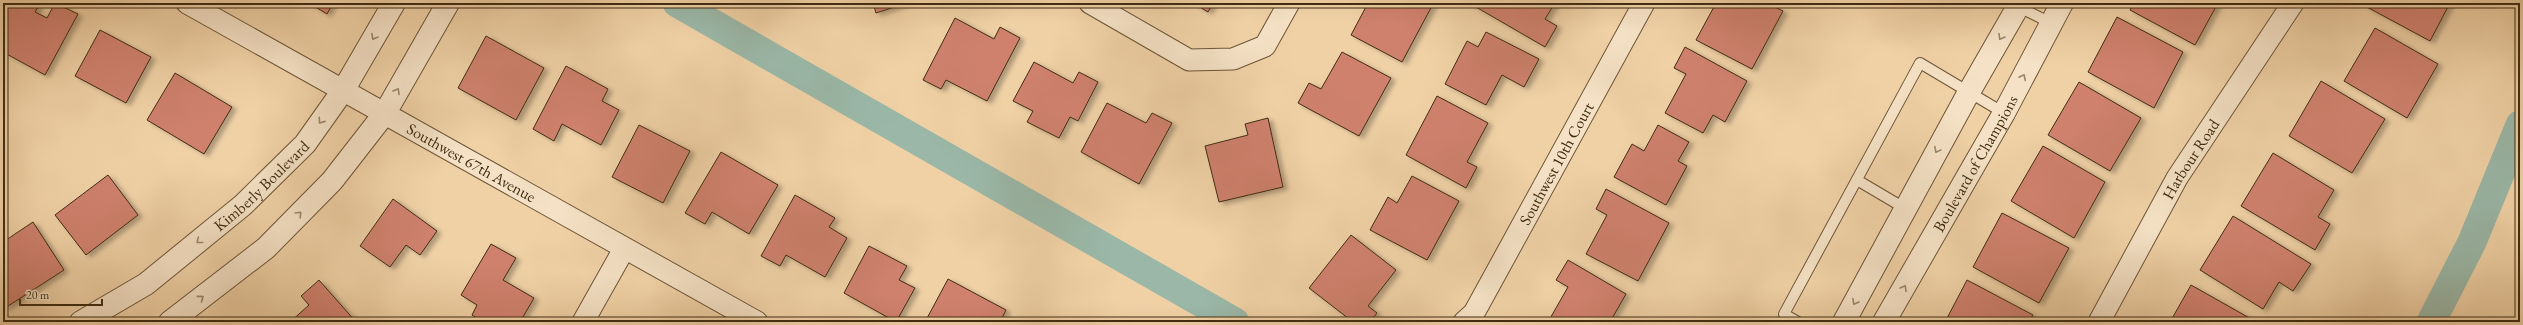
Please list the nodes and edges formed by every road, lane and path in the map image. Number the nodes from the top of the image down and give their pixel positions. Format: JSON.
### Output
{"nodes":[{"id":1,"x":187,"y":3,"type":"edge"},
{"id":2,"x":394,"y":3,"type":"edge"},
{"id":3,"x":448,"y":3,"type":"edge"},
{"id":4,"x":1090,"y":3,"type":"edge"},
{"id":5,"x":1289,"y":3,"type":"edge"},
{"id":6,"x":1644,"y":3,"type":"edge"},
{"id":7,"x":2062,"y":3,"type":"edge"},
{"id":8,"x":2293,"y":3,"type":"edge"},
{"id":9,"x":2017,"y":4,"type":"edge"},
{"id":10,"x":2051,"y":23,"type":"junction"},
{"id":11,"x":344,"y":89,"type":"junction"},
{"id":12,"x":1969,"y":92,"type":"junction"},
{"id":13,"x":385,"y":112,"type":"junction"},
{"id":14,"x":2004,"y":113,"type":"junction"},
{"id":15,"x":1857,"y":180,"type":"junction"},
{"id":16,"x":1906,"y":209,"type":"junction"},
{"id":17,"x":624,"y":249,"type":"junction"},
{"id":18,"x":1781,"y":318,"type":"edge"},
{"id":19,"x":81,"y":322,"type":"edge"},
{"id":20,"x":170,"y":322,"type":"edge"},
{"id":21,"x":583,"y":322,"type":"edge"},
{"id":22,"x":757,"y":322,"type":"edge"},
{"id":23,"x":1464,"y":322,"type":"edge"},
{"id":24,"x":1798,"y":322,"type":"edge"},
{"id":25,"x":1844,"y":322,"type":"edge"},
{"id":26,"x":1884,"y":322,"type":"edge"},
{"id":27,"x":2099,"y":322,"type":"edge"}],
"edges":[{"from":1,"to":11,"type":"street","name":"Southwest 67th Avenue"},
{"from":2,"to":11,"type":"street","name":"Kimberly Boulevard","one_way":true},
{"from":13,"to":3,"type":"street","one_way":true},
{"from":4,"to":5,"type":"street"},
{"from":6,"to":23,"type":"street","name":"Southwest 10th Court"},
{"from":7,"to":10,"type":"street","name":"Boulevard of Champions"},
{"from":8,"to":27,"type":"street","name":"Harbour Road"},
{"from":9,"to":10,"type":"lane"},
{"from":9,"to":12,"type":"street","one_way":true},
{"from":14,"to":10,"type":"street","name":"Boulevard of Champions","one_way":true},
{"from":11,"to":13,"type":"street","name":"Southwest 67th Avenue"},
{"from":11,"to":19,"type":"street","name":"Kimberly Boulevard","one_way":true},
{"from":12,"to":14,"type":"lane"},
{"from":12,"to":15,"type":"lane"},
{"from":12,"to":16,"type":"street","one_way":true},
{"from":13,"to":17,"type":"street","name":"Southwest 67th Avenue"},
{"from":20,"to":13,"type":"street","one_way":true},
{"from":26,"to":14,"type":"street","name":"Boulevard of Champions","one_way":true},
{"from":15,"to":16,"type":"lane"},
{"from":15,"to":18,"type":"lane"},
{"from":16,"to":25,"type":"street","one_way":true},
{"from":17,"to":21,"type":"street"},
{"from":17,"to":22,"type":"street","name":"Southwest 67th Avenue"},
{"from":18,"to":24,"type":"lane"}]}
